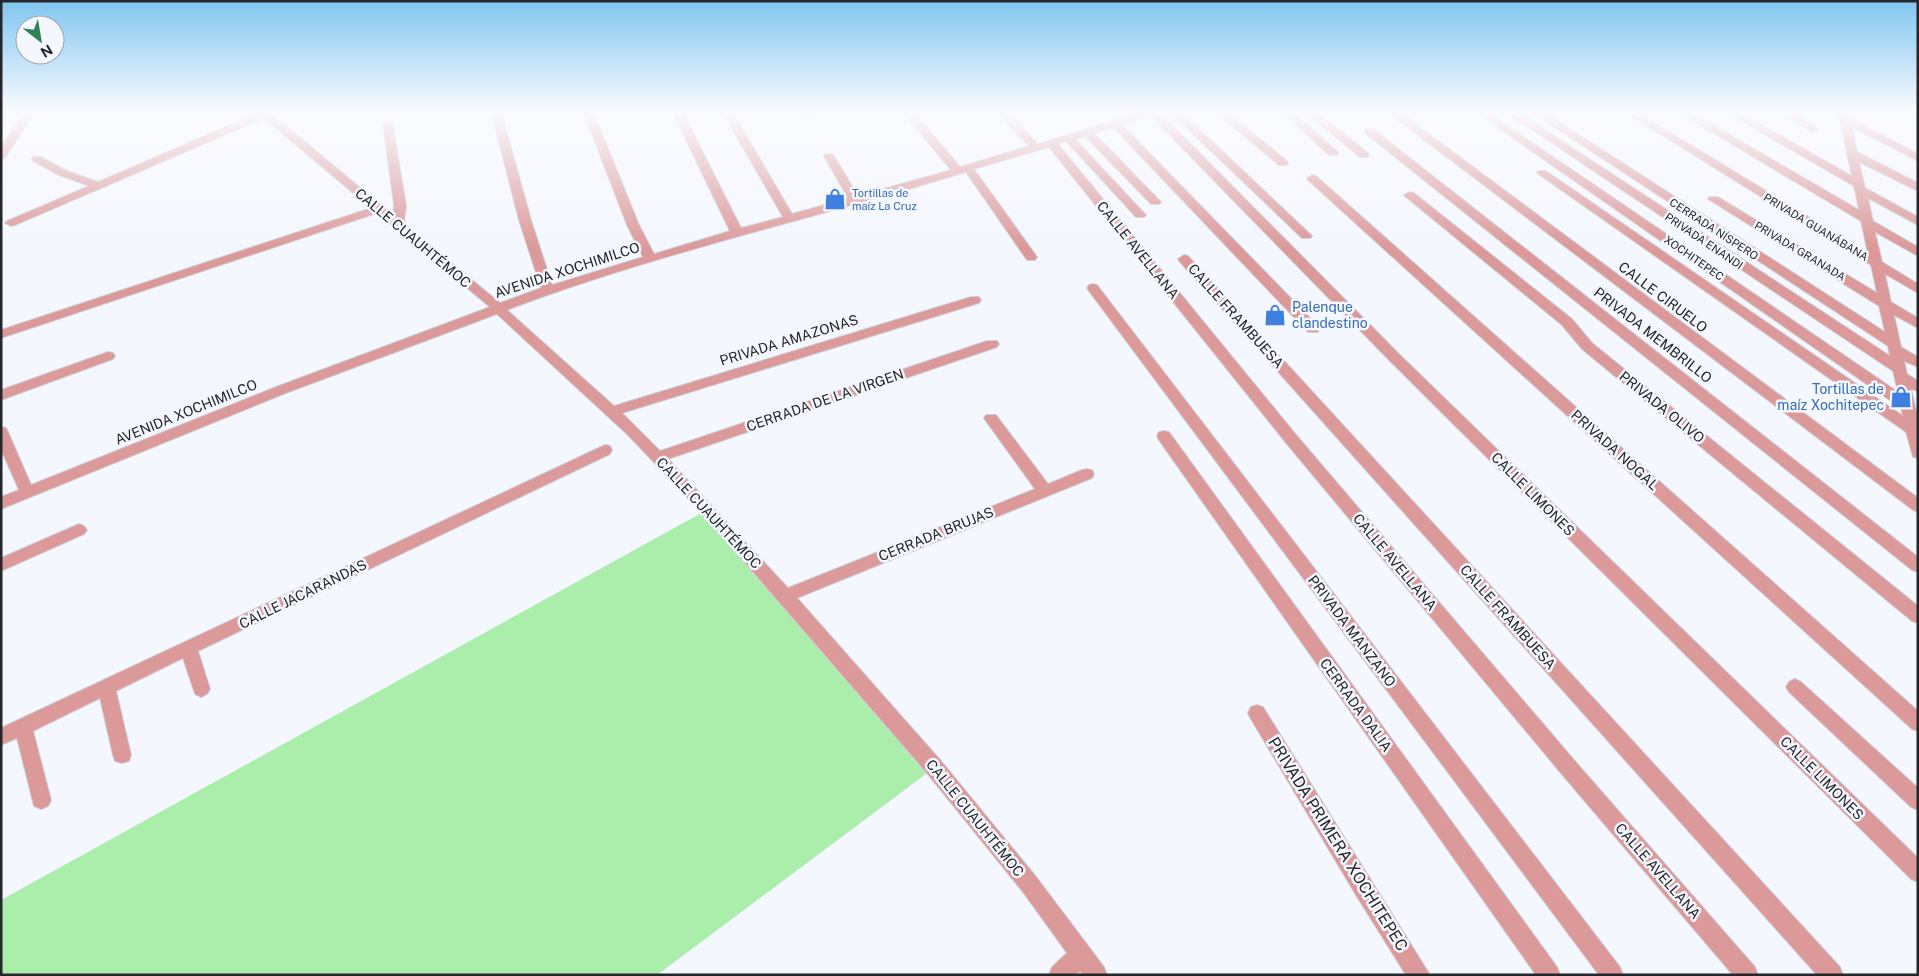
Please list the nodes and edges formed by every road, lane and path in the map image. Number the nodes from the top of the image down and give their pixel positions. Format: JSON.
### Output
{"nodes":[{"id":1,"x":829,"y":156,"type":"dead end"},
{"id":2,"x":162,"y":157,"type":"edge"},
{"id":3,"x":316,"y":157,"type":"edge"},
{"id":4,"x":393,"y":157,"type":"edge"},
{"id":5,"x":508,"y":157,"type":"edge"},
{"id":6,"x":606,"y":157,"type":"edge"},
{"id":7,"x":699,"y":157,"type":"edge"},
{"id":8,"x":753,"y":157,"type":"edge"},
{"id":9,"x":950,"y":157,"type":"edge"},
{"id":10,"x":1008,"y":157,"type":"edge"},
{"id":11,"x":1063,"y":157,"type":"edge"},
{"id":12,"x":1086,"y":157,"type":"edge"},
{"id":13,"x":1111,"y":157,"type":"edge"},
{"id":14,"x":1148,"y":157,"type":"edge"},
{"id":15,"x":1189,"y":157,"type":"edge"},
{"id":16,"x":1222,"y":157,"type":"edge"},
{"id":17,"x":1274,"y":157,"type":"edge"},
{"id":18,"x":1401,"y":157,"type":"edge"},
{"id":19,"x":1452,"y":157,"type":"edge"},
{"id":20,"x":1544,"y":157,"type":"edge"},
{"id":21,"x":1577,"y":157,"type":"edge"},
{"id":22,"x":1604,"y":157,"type":"edge"},
{"id":23,"x":1702,"y":157,"type":"edge"},
{"id":24,"x":1759,"y":157,"type":"edge"},
{"id":25,"x":1806,"y":157,"type":"edge"},
{"id":26,"x":1854,"y":157,"type":"edge"},
{"id":27,"x":1858,"y":157,"type":"edge"},
{"id":28,"x":37,"y":159,"type":"dead end"},
{"id":29,"x":1283,"y":164,"type":"dead end"},
{"id":30,"x":963,"y":170,"type":"junction"},
{"id":31,"x":1542,"y":173,"type":"dead end"},
{"id":32,"x":1312,"y":178,"type":"dead end"},
{"id":33,"x":97,"y":185,"type":"junction"},
{"id":34,"x":1860,"y":188,"type":"junction"},
{"id":35,"x":1918,"y":188,"type":"edge"},
{"id":36,"x":1410,"y":195,"type":"dead end"},
{"id":37,"x":1714,"y":199,"type":"dead end"},
{"id":38,"x":855,"y":200,"type":"junction"},
{"id":39,"x":1155,"y":202,"type":"dead end"},
{"id":40,"x":378,"y":209,"type":"junction"},
{"id":41,"x":1140,"y":215,"type":"dead end"},
{"id":42,"x":789,"y":218,"type":"junction"},
{"id":43,"x":1868,"y":222,"type":"junction"},
{"id":44,"x":1918,"y":222,"type":"edge"},
{"id":45,"x":11,"y":223,"type":"dead end"},
{"id":46,"x":398,"y":225,"type":"junction"},
{"id":47,"x":737,"y":233,"type":"junction"},
{"id":48,"x":1306,"y":236,"type":"dead end"},
{"id":49,"x":1918,"y":252,"type":"edge"},
{"id":50,"x":1031,"y":257,"type":"dead end"},
{"id":51,"x":650,"y":259,"type":"junction"},
{"id":52,"x":1184,"y":259,"type":"dead end"},
{"id":53,"x":1877,"y":264,"type":"junction"},
{"id":54,"x":1093,"y":288,"type":"dead end"},
{"id":55,"x":1918,"y":289,"type":"edge"},
{"id":56,"x":548,"y":290,"type":"junction"},
{"id":57,"x":975,"y":300,"type":"dead end"},
{"id":58,"x":1886,"y":303,"type":"junction"},
{"id":59,"x":498,"y":308,"type":"junction"},
{"id":60,"x":1918,"y":324,"type":"edge"},
{"id":61,"x":1313,"y":329,"type":"dead end"},
{"id":62,"x":1,"y":334,"type":"edge"},
{"id":63,"x":992,"y":344,"type":"dead end"},
{"id":64,"x":1895,"y":347,"type":"junction"},
{"id":65,"x":108,"y":356,"type":"dead end"},
{"id":66,"x":1918,"y":363,"type":"edge"},
{"id":67,"x":1900,"y":373,"type":"junction"},
{"id":68,"x":1918,"y":387,"type":"edge"},
{"id":69,"x":1,"y":395,"type":"edge"},
{"id":70,"x":613,"y":411,"type":"junction"},
{"id":71,"x":1912,"y":416,"type":"edge"},
{"id":72,"x":991,"y":418,"type":"dead end"},
{"id":73,"x":1,"y":432,"type":"edge"},
{"id":74,"x":1164,"y":436,"type":"dead end"},
{"id":75,"x":605,"y":450,"type":"dead end"},
{"id":76,"x":1918,"y":453,"type":"edge"},
{"id":77,"x":657,"y":456,"type":"junction"},
{"id":78,"x":1087,"y":474,"type":"dead end"},
{"id":79,"x":1044,"y":490,"type":"junction"},
{"id":80,"x":27,"y":492,"type":"junction"},
{"id":81,"x":1,"y":503,"type":"edge"},
{"id":82,"x":1918,"y":506,"type":"edge"},
{"id":83,"x":79,"y":530,"type":"dead end"},
{"id":84,"x":1,"y":565,"type":"edge"},
{"id":85,"x":1918,"y":566,"type":"edge"},
{"id":86,"x":785,"y":596,"type":"junction"},
{"id":87,"x":1918,"y":616,"type":"edge"},
{"id":88,"x":189,"y":649,"type":"junction"},
{"id":89,"x":106,"y":686,"type":"junction"},
{"id":90,"x":1795,"y":686,"type":"dead end"},
{"id":91,"x":201,"y":689,"type":"dead end"},
{"id":92,"x":1257,"y":713,"type":"dead end"},
{"id":93,"x":1918,"y":723,"type":"edge"},
{"id":94,"x":23,"y":727,"type":"junction"},
{"id":95,"x":1,"y":737,"type":"edge"},
{"id":96,"x":122,"y":755,"type":"dead end"},
{"id":97,"x":41,"y":800,"type":"dead end"},
{"id":98,"x":1918,"y":801,"type":"edge"},
{"id":99,"x":1918,"y":872,"type":"edge"},
{"id":100,"x":1082,"y":955,"type":"junction"},
{"id":101,"x":1060,"y":975,"type":"edge"},
{"id":102,"x":1096,"y":975,"type":"edge"},
{"id":103,"x":1419,"y":975,"type":"edge"},
{"id":104,"x":1549,"y":975,"type":"edge"},
{"id":105,"x":1612,"y":975,"type":"edge"},
{"id":106,"x":1747,"y":975,"type":"edge"},
{"id":107,"x":1832,"y":975,"type":"edge"}],
"edges":[{"from":1,"to":38,"type":"street"},
{"from":2,"to":33,"type":"street"},
{"from":3,"to":40,"type":"street","name":"CALLE CUAUHTÉMOC"},
{"from":4,"to":46,"type":"street"},
{"from":5,"to":56,"type":"street"},
{"from":6,"to":51,"type":"street"},
{"from":7,"to":47,"type":"street"},
{"from":8,"to":42,"type":"street"},
{"from":9,"to":30,"type":"street"},
{"from":10,"to":30,"type":"street","name":"AVENIDA XOCHIMILCO"},
{"from":11,"to":106,"type":"street","name":"CALLE AVELLANA"},
{"from":12,"to":41,"type":"street"},
{"from":13,"to":39,"type":"street"},
{"from":14,"to":61,"type":"street"},
{"from":15,"to":99,"type":"street","name":"CALLE LIMONES"},
{"from":16,"to":48,"type":"street"},
{"from":17,"to":29,"type":"street"},
{"from":18,"to":85,"type":"street","name":"PRIVADA MEMBRILLO"},
{"from":19,"to":82,"type":"street","name":"CALLE CIRUELO"},
{"from":20,"to":71,"type":"street","name":"XOCHITEPEC"},
{"from":21,"to":67,"type":"street","name":"PRIVADA ENANDI"},
{"from":22,"to":64,"type":"street","name":"CERRADA NÍSPERO"},
{"from":23,"to":53,"type":"street","name":"PRIVADA GUANÁBANA"},
{"from":24,"to":43,"type":"street"},
{"from":25,"to":34,"type":"street"},
{"from":26,"to":34,"type":"street"},
{"from":27,"to":35,"type":"street"},
{"from":28,"to":33,"type":"street"},
{"from":30,"to":38,"type":"street","name":"AVENIDA XOCHIMILCO"},
{"from":30,"to":50,"type":"street"},
{"from":31,"to":71,"type":"street"},
{"from":32,"to":93,"type":"street","name":"PRIVADA NOGAL"},
{"from":33,"to":45,"type":"street"},
{"from":34,"to":43,"type":"street"},
{"from":34,"to":44,"type":"street"},
{"from":36,"to":87,"type":"street","name":"PRIVADA OLIVO"},
{"from":37,"to":58,"type":"street","name":"PRIVADA GRANADA"},
{"from":38,"to":42,"type":"street","name":"AVENIDA XOCHIMILCO"},
{"from":40,"to":46,"type":"street","name":"CALLE CUAUHTÉMOC"},
{"from":40,"to":62,"type":"street"},
{"from":42,"to":47,"type":"street","name":"AVENIDA XOCHIMILCO"},
{"from":43,"to":49,"type":"street"},
{"from":43,"to":53,"type":"street"},
{"from":46,"to":59,"type":"street","name":"CALLE CUAUHTÉMOC"},
{"from":47,"to":51,"type":"street","name":"AVENIDA XOCHIMILCO"},
{"from":51,"to":56,"type":"street","name":"AVENIDA XOCHIMILCO"},
{"from":52,"to":107,"type":"street","name":"CALLE FRAMBUESA"},
{"from":53,"to":55,"type":"street","name":"PRIVADA GUANÁBANA"},
{"from":53,"to":58,"type":"street"},
{"from":54,"to":105,"type":"street","name":"PRIVADA MANZANO"},
{"from":56,"to":59,"type":"street","name":"AVENIDA XOCHIMILCO"},
{"from":57,"to":70,"type":"street","name":"PRIVADA AMAZONAS"},
{"from":58,"to":60,"type":"street","name":"PRIVADA GRANADA"},
{"from":58,"to":64,"type":"street"},
{"from":59,"to":70,"type":"street","name":"CALLE CUAUHTÉMOC"},
{"from":59,"to":80,"type":"street","name":"AVENIDA XOCHIMILCO"},
{"from":63,"to":77,"type":"street","name":"CERRADA DE LA VIRGEN"},
{"from":64,"to":66,"type":"street","name":"CERRADA NÍSPERO"},
{"from":64,"to":67,"type":"street"},
{"from":65,"to":69,"type":"street"},
{"from":67,"to":68,"type":"street","name":"PRIVADA ENANDI"},
{"from":67,"to":71,"type":"street"},
{"from":70,"to":77,"type":"street","name":"CALLE CUAUHTÉMOC"},
{"from":71,"to":76,"type":"street"},
{"from":72,"to":79,"type":"street"},
{"from":73,"to":80,"type":"street"},
{"from":74,"to":104,"type":"street","name":"CERRADA DALIA"},
{"from":75,"to":88,"type":"street","name":"CALLE JACARANDAS"},
{"from":77,"to":86,"type":"street","name":"CALLE CUAUHTÉMOC"},
{"from":78,"to":79,"type":"street","name":"CERRADA BRUJAS"},
{"from":79,"to":86,"type":"street","name":"CERRADA BRUJAS"},
{"from":80,"to":81,"type":"street","name":"AVENIDA XOCHIMILCO"},
{"from":83,"to":84,"type":"street"},
{"from":86,"to":100,"type":"street","name":"CALLE CUAUHTÉMOC"},
{"from":88,"to":89,"type":"street","name":"CALLE JACARANDAS"},
{"from":88,"to":91,"type":"street"},
{"from":89,"to":94,"type":"street","name":"CALLE JACARANDAS"},
{"from":89,"to":96,"type":"street"},
{"from":90,"to":98,"type":"street"},
{"from":92,"to":103,"type":"street","name":"PRIVADA PRIMERA XOCHITEPEC"},
{"from":94,"to":95,"type":"street","name":"CALLE JACARANDAS"},
{"from":94,"to":97,"type":"street"},
{"from":100,"to":101,"type":"street"},
{"from":100,"to":102,"type":"street","name":"CALLE CUAUHTÉMOC"}]}
